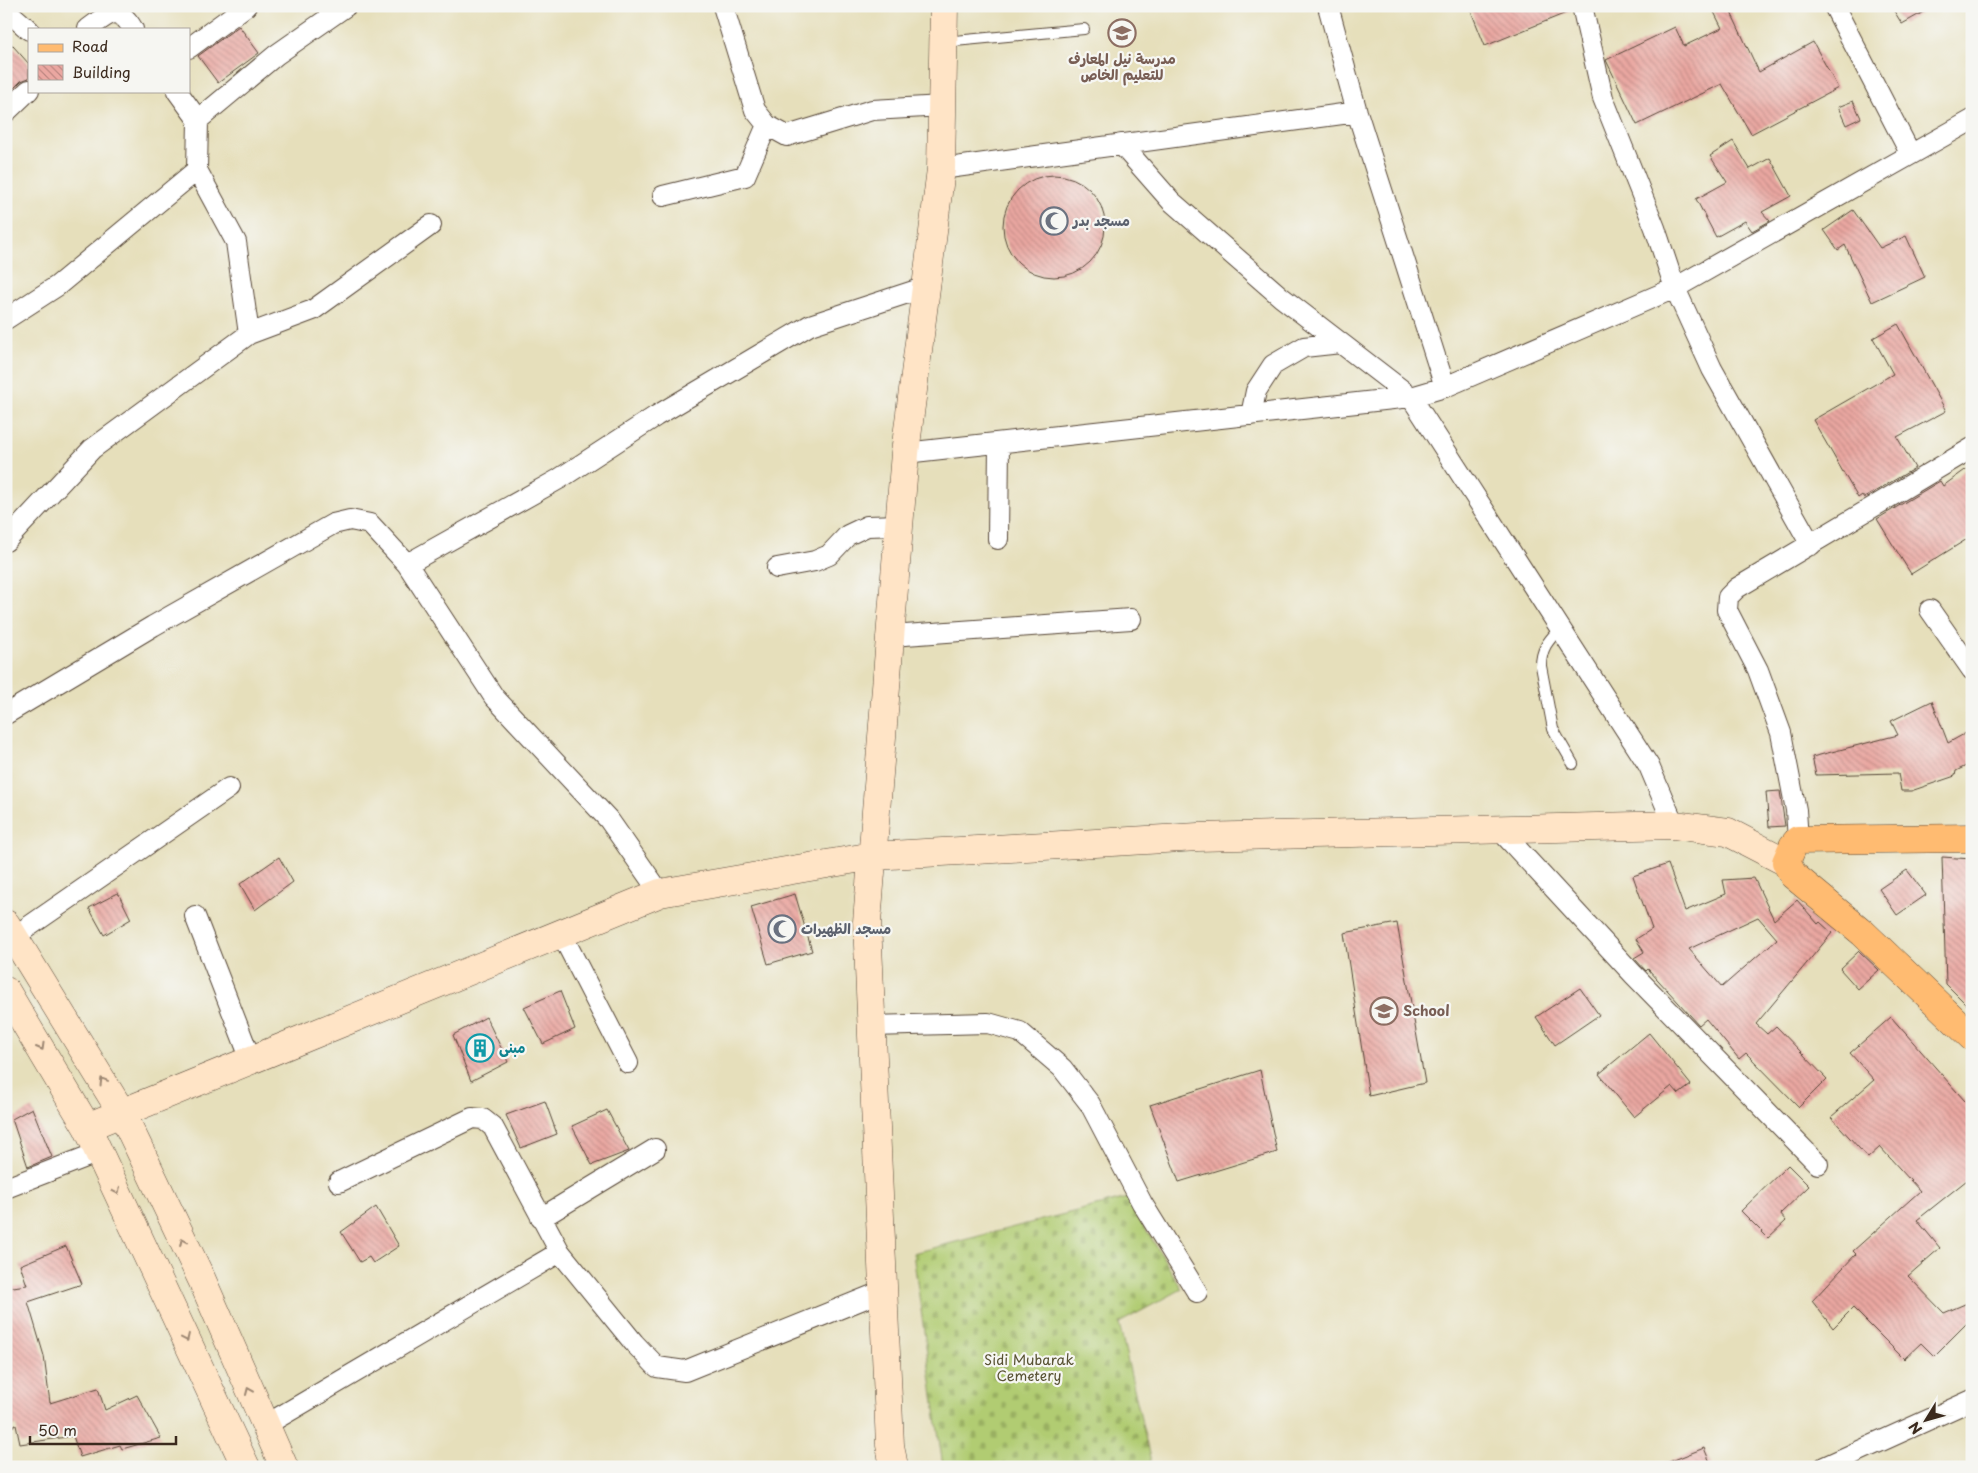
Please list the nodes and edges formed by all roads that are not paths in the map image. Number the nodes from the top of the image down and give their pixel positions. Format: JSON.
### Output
{"nodes":[{"id":1,"x":246,"y":6,"type":"edge"},
{"id":2,"x":346,"y":6,"type":"edge"},
{"id":3,"x":723,"y":6,"type":"edge"},
{"id":4,"x":944,"y":6,"type":"edge"},
{"id":5,"x":1328,"y":6,"type":"edge"},
{"id":6,"x":1582,"y":6,"type":"edge"},
{"id":7,"x":1834,"y":6,"type":"edge"},
{"id":8,"x":6,"y":10,"type":"edge"},
{"id":9,"x":89,"y":28,"type":"edge"},
{"id":10,"x":132,"y":28,"type":"edge"},
{"id":11,"x":28,"y":29,"type":"edge"},
{"id":12,"x":1084,"y":29,"type":"dead end"},
{"id":13,"x":943,"y":42,"type":"junction"},
{"id":14,"x":190,"y":47,"type":"edge"},
{"id":15,"x":28,"y":91,"type":"edge"},
{"id":16,"x":178,"y":92,"type":"edge"},
{"id":17,"x":942,"y":106,"type":"junction"},
{"id":18,"x":6,"y":112,"type":"edge"},
{"id":19,"x":1357,"y":112,"type":"junction"},
{"id":20,"x":198,"y":120,"type":"junction"},
{"id":21,"x":1972,"y":120,"type":"edge"},
{"id":22,"x":767,"y":125,"type":"junction"},
{"id":23,"x":1121,"y":144,"type":"junction"},
{"id":24,"x":1910,"y":153,"type":"junction"},
{"id":25,"x":940,"y":169,"type":"junction"},
{"id":26,"x":198,"y":170,"type":"junction"},
{"id":27,"x":663,"y":196,"type":"dead end"},
{"id":28,"x":431,"y":225,"type":"dead end"},
{"id":29,"x":926,"y":287,"type":"junction"},
{"id":30,"x":1675,"y":288,"type":"junction"},
{"id":31,"x":6,"y":319,"type":"edge"},
{"id":32,"x":249,"y":334,"type":"junction"},
{"id":33,"x":1340,"y":342,"type":"junction"},
{"id":34,"x":1445,"y":386,"type":"junction"},
{"id":35,"x":1411,"y":397,"type":"junction"},
{"id":36,"x":1251,"y":414,"type":"junction"},
{"id":37,"x":1000,"y":443,"type":"junction"},
{"id":38,"x":1972,"y":448,"type":"edge"},
{"id":39,"x":906,"y":453,"type":"junction"},
{"id":40,"x":900,"y":524,"type":"junction"},
{"id":41,"x":998,"y":539,"type":"dead end"},
{"id":42,"x":6,"y":540,"type":"edge"},
{"id":43,"x":1811,"y":545,"type":"junction"},
{"id":44,"x":407,"y":564,"type":"junction"},
{"id":45,"x":778,"y":568,"type":"dead end"},
{"id":46,"x":1930,"y":610,"type":"dead end"},
{"id":47,"x":1131,"y":619,"type":"dead end"},
{"id":48,"x":1560,"y":628,"type":"junction"},
{"id":49,"x":891,"y":636,"type":"junction"},
{"id":50,"x":1972,"y":670,"type":"edge"},
{"id":51,"x":6,"y":714,"type":"edge"},
{"id":52,"x":1573,"y":764,"type":"dead end"},
{"id":53,"x":229,"y":788,"type":"dead end"},
{"id":54,"x":1674,"y":825,"type":"junction"},
{"id":55,"x":1500,"y":830,"type":"junction"},
{"id":56,"x":1972,"y":838,"type":"edge"},
{"id":57,"x":1792,"y":851,"type":"junction"},
{"id":58,"x":873,"y":856,"type":"junction"},
{"id":59,"x":660,"y":893,"type":"junction"},
{"id":60,"x":195,"y":916,"type":"dead end"},
{"id":61,"x":10,"y":930,"type":"edge"},
{"id":62,"x":561,"y":933,"type":"junction"},
{"id":63,"x":6,"y":991,"type":"edge"},
{"id":64,"x":15,"y":1022,"type":"edge"},
{"id":65,"x":871,"y":1026,"type":"junction"},
{"id":66,"x":1972,"y":1037,"type":"edge"},
{"id":67,"x":251,"y":1060,"type":"junction"},
{"id":68,"x":628,"y":1062,"type":"dead end"},
{"id":69,"x":122,"y":1113,"type":"junction"},
{"id":70,"x":87,"y":1127,"type":"junction"},
{"id":71,"x":655,"y":1149,"type":"dead end"},
{"id":72,"x":99,"y":1152,"type":"junction"},
{"id":73,"x":1818,"y":1164,"type":"dead end"},
{"id":74,"x":339,"y":1182,"type":"dead end"},
{"id":75,"x":6,"y":1188,"type":"edge"},
{"id":76,"x":542,"y":1218,"type":"junction"},
{"id":77,"x":560,"y":1252,"type":"junction"},
{"id":78,"x":883,"y":1291,"type":"junction"},
{"id":79,"x":1197,"y":1292,"type":"dead end"},
{"id":80,"x":1972,"y":1400,"type":"edge"},
{"id":81,"x":264,"y":1426,"type":"junction"},
{"id":82,"x":246,"y":1467,"type":"edge"},
{"id":83,"x":284,"y":1467,"type":"edge"},
{"id":84,"x":894,"y":1467,"type":"edge"},
{"id":85,"x":1824,"y":1467,"type":"edge"}],
"edges":[{"from":1,"to":14,"type":"street"},
{"from":2,"to":20,"type":"street"},
{"from":3,"to":22,"type":"street"},
{"from":4,"to":13,"type":"street"},
{"from":5,"to":19,"type":"street"},
{"from":6,"to":30,"type":"street"},
{"from":7,"to":24,"type":"street"},
{"from":8,"to":11,"type":"street"},
{"from":9,"to":10,"type":"street"},
{"from":12,"to":13,"type":"lane"},
{"from":13,"to":17,"type":"street"},
{"from":15,"to":18,"type":"street"},
{"from":16,"to":20,"type":"street"},
{"from":17,"to":22,"type":"street"},
{"from":17,"to":25,"type":"street"},
{"from":19,"to":23,"type":"street"},
{"from":19,"to":34,"type":"street"},
{"from":20,"to":26,"type":"street"},
{"from":21,"to":24,"type":"street"},
{"from":22,"to":27,"type":"street"},
{"from":23,"to":25,"type":"street"},
{"from":23,"to":33,"type":"street"},
{"from":24,"to":30,"type":"street"},
{"from":25,"to":29,"type":"street"},
{"from":26,"to":31,"type":"street"},
{"from":26,"to":32,"type":"street"},
{"from":28,"to":32,"type":"street"},
{"from":29,"to":39,"type":"street"},
{"from":29,"to":44,"type":"street"},
{"from":30,"to":34,"type":"street"},
{"from":30,"to":43,"type":"street"},
{"from":32,"to":42,"type":"street"},
{"from":33,"to":35,"type":"street"},
{"from":33,"to":36,"type":"street"},
{"from":34,"to":35,"type":"street"},
{"from":35,"to":36,"type":"street"},
{"from":35,"to":48,"type":"street"},
{"from":36,"to":37,"type":"street"},
{"from":37,"to":39,"type":"street"},
{"from":37,"to":41,"type":"street"},
{"from":38,"to":43,"type":"street"},
{"from":39,"to":40,"type":"street"},
{"from":40,"to":45,"type":"street"},
{"from":40,"to":49,"type":"street"},
{"from":43,"to":57,"type":"street"},
{"from":44,"to":51,"type":"street"},
{"from":44,"to":59,"type":"street"},
{"from":46,"to":50,"type":"street"},
{"from":47,"to":49,"type":"street"},
{"from":48,"to":52,"type":"lane"},
{"from":48,"to":54,"type":"street"},
{"from":49,"to":58,"type":"street"},
{"from":53,"to":61,"type":"street"},
{"from":54,"to":55,"type":"street"},
{"from":54,"to":57,"type":"street"},
{"from":55,"to":58,"type":"street"},
{"from":55,"to":73,"type":"street"},
{"from":56,"to":57,"type":"main road"},
{"from":57,"to":66,"type":"main road"},
{"from":58,"to":59,"type":"street"},
{"from":58,"to":65,"type":"street"},
{"from":59,"to":62,"type":"street"},
{"from":60,"to":67,"type":"street"},
{"from":69,"to":61,"type":"street","one_way":true},
{"from":62,"to":67,"type":"street"},
{"from":62,"to":68,"type":"street"},
{"from":63,"to":64,"type":"street"},
{"from":64,"to":70,"type":"street","one_way":true},
{"from":65,"to":78,"type":"street"},
{"from":65,"to":79,"type":"street"},
{"from":67,"to":69,"type":"street"},
{"from":69,"to":70,"type":"street"},
{"from":81,"to":69,"type":"street","one_way":true},
{"from":70,"to":72,"type":"street"},
{"from":71,"to":76,"type":"street"},
{"from":72,"to":75,"type":"street"},
{"from":72,"to":82,"type":"street","one_way":true},
{"from":74,"to":76,"type":"street"},
{"from":76,"to":77,"type":"street"},
{"from":77,"to":78,"type":"street"},
{"from":77,"to":81,"type":"street"},
{"from":78,"to":84,"type":"street"},
{"from":80,"to":85,"type":"street"},
{"from":81,"to":83,"type":"street"}]}
